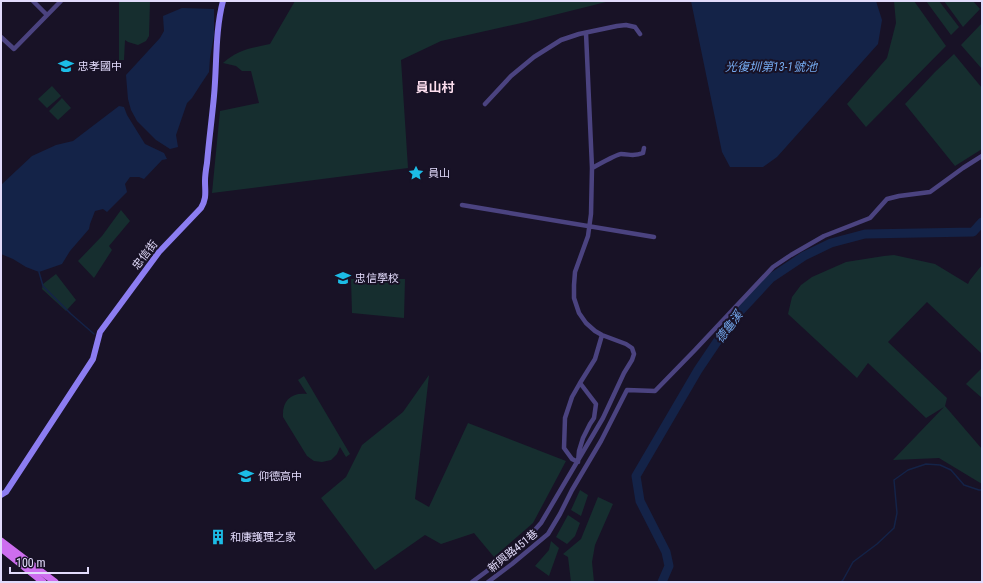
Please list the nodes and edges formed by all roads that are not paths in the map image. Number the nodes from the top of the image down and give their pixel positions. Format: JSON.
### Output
{"nodes":[{"id":1,"x":33,"y":1,"type":"edge"},
{"id":2,"x":61,"y":1,"type":"edge"},
{"id":3,"x":224,"y":1,"type":"edge"},
{"id":4,"x":47,"y":15,"type":"junction"},
{"id":5,"x":586,"y":32,"type":"junction"},
{"id":6,"x":640,"y":34,"type":"dead end"},
{"id":7,"x":1,"y":36,"type":"edge"},
{"id":8,"x":485,"y":104,"type":"dead end"},
{"id":9,"x":644,"y":148,"type":"dead end"},
{"id":10,"x":982,"y":156,"type":"edge"},
{"id":11,"x":592,"y":168,"type":"junction"},
{"id":12,"x":462,"y":206,"type":"dead end"},
{"id":13,"x":589,"y":226,"type":"junction"},
{"id":14,"x":654,"y":237,"type":"dead end"},
{"id":15,"x":602,"y":335,"type":"junction"},
{"id":16,"x":580,"y":383,"type":"junction"},
{"id":17,"x":578,"y":462,"type":"junction"},
{"id":18,"x":1,"y":495,"type":"edge"},
{"id":19,"x":1,"y":541,"type":"edge"},
{"id":20,"x":1,"y":548,"type":"edge"},
{"id":21,"x":40,"y":581,"type":"edge"},
{"id":22,"x":55,"y":582,"type":"edge"},
{"id":23,"x":472,"y":582,"type":"edge"},
{"id":24,"x":488,"y":582,"type":"edge"}],
"edges":[{"from":1,"to":4,"type":"street"},
{"from":2,"to":4,"type":"street"},
{"from":3,"to":18,"type":"street","name":"忠信街"},
{"from":4,"to":7,"type":"street"},
{"from":5,"to":6,"type":"street"},
{"from":5,"to":8,"type":"street"},
{"from":5,"to":11,"type":"street"},
{"from":9,"to":11,"type":"street"},
{"from":10,"to":24,"type":"street","name":"新興路451巷"},
{"from":11,"to":13,"type":"street"},
{"from":12,"to":13,"type":"street"},
{"from":13,"to":14,"type":"street"},
{"from":13,"to":15,"type":"street"},
{"from":15,"to":16,"type":"street"},
{"from":15,"to":17,"type":"street"},
{"from":16,"to":17,"type":"street"},
{"from":16,"to":17,"type":"street"},
{"from":17,"to":23,"type":"street"},
{"from":19,"to":22,"type":"main road"},
{"from":20,"to":21,"type":"main road"}]}
